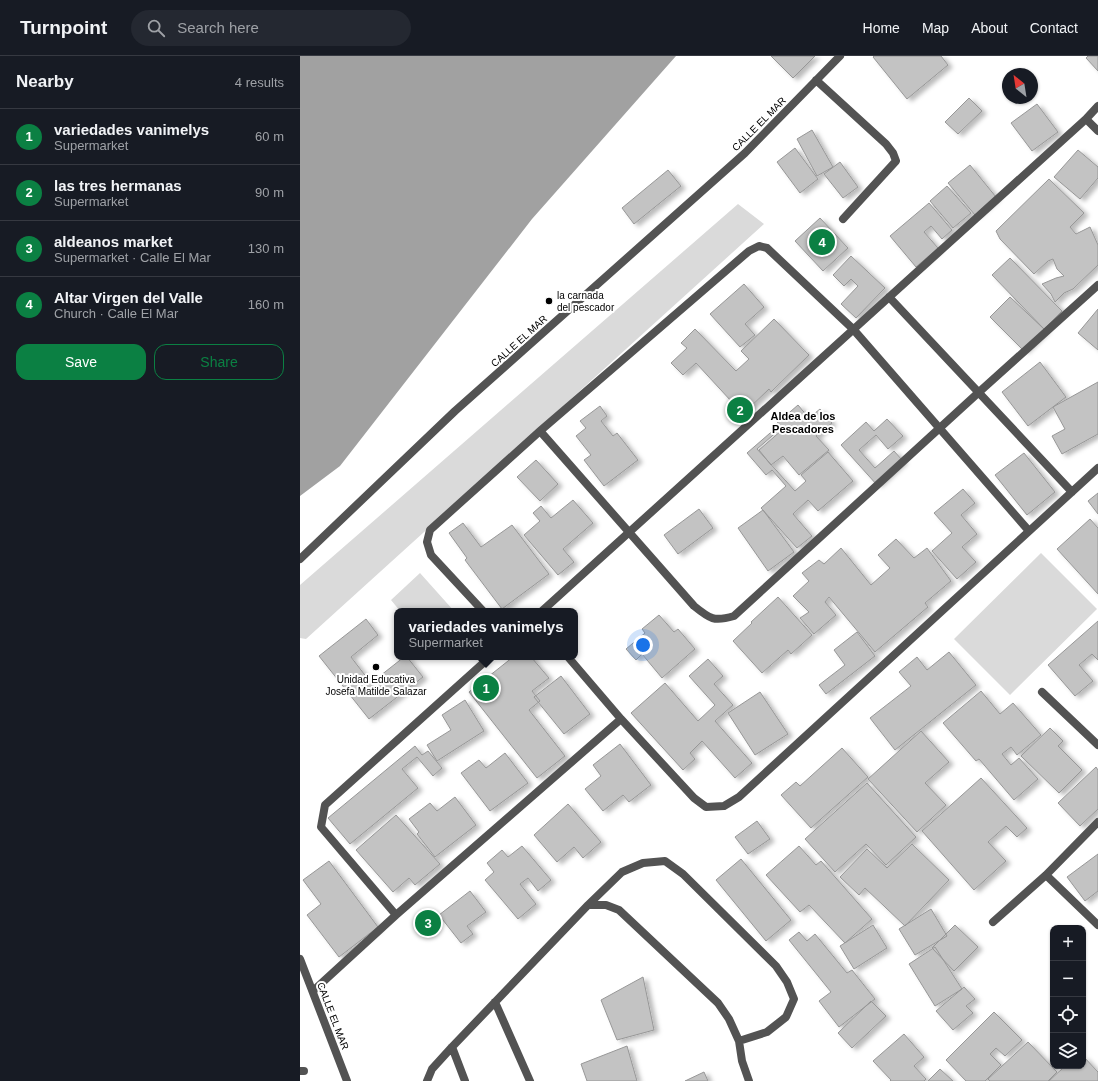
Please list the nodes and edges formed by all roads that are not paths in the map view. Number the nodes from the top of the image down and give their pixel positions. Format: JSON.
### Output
{"nodes":[{"id":1,"x":840,"y":56,"type":"edge"},
{"id":2,"x":816,"y":80,"type":"junction"},
{"id":3,"x":1098,"y":106,"type":"edge"},
{"id":4,"x":1086,"y":119,"type":"junction"},
{"id":5,"x":1098,"y":131,"type":"edge"},
{"id":6,"x":843,"y":219,"type":"dead end"},
{"id":7,"x":1098,"y":285,"type":"edge"},
{"id":8,"x":888,"y":297,"type":"junction"},
{"id":9,"x":853,"y":329,"type":"junction"},
{"id":10,"x":978,"y":393,"type":"junction"},
{"id":11,"x":940,"y":428,"type":"junction"},
{"id":12,"x":540,"y":431,"type":"junction"},
{"id":13,"x":1098,"y":468,"type":"edge"},
{"id":14,"x":1072,"y":492,"type":"junction"},
{"id":15,"x":1029,"y":531,"type":"junction"},
{"id":16,"x":629,"y":532,"type":"junction"},
{"id":17,"x":300,"y":559,"type":"edge"},
{"id":18,"x":480,"y":608,"type":"edge"},
{"id":19,"x":545,"y":608,"type":"edge"},
{"id":20,"x":487,"y":660,"type":"edge"},
{"id":21,"x":571,"y":660,"type":"edge"},
{"id":22,"x":1042,"y":692,"type":"dead end"},
{"id":23,"x":621,"y":719,"type":"junction"},
{"id":24,"x":1098,"y":745,"type":"edge"},
{"id":25,"x":1098,"y":822,"type":"edge"},
{"id":26,"x":1046,"y":875,"type":"junction"},
{"id":27,"x":588,"y":905,"type":"junction"},
{"id":28,"x":396,"y":916,"type":"junction"},
{"id":29,"x":993,"y":922,"type":"dead end"},
{"id":30,"x":1098,"y":925,"type":"edge"},
{"id":31,"x":300,"y":959,"type":"edge"},
{"id":32,"x":313,"y":991,"type":"junction"},
{"id":33,"x":495,"y":1002,"type":"junction"},
{"id":34,"x":739,"y":1042,"type":"junction"},
{"id":35,"x":452,"y":1047,"type":"junction"},
{"id":36,"x":347,"y":1081,"type":"edge"},
{"id":37,"x":427,"y":1081,"type":"edge"},
{"id":38,"x":465,"y":1081,"type":"edge"},
{"id":39,"x":530,"y":1081,"type":"edge"},
{"id":40,"x":749,"y":1081,"type":"edge"}],
"edges":[{"from":1,"to":2,"type":"street","name":"CALLE EL MAR"},
{"from":2,"to":6,"type":"street"},
{"from":2,"to":17,"type":"street","name":"CALLE EL MAR"},
{"from":3,"to":4,"type":"street"},
{"from":4,"to":5,"type":"street"},
{"from":4,"to":8,"type":"street"},
{"from":7,"to":10,"type":"street"},
{"from":8,"to":9,"type":"street"},
{"from":8,"to":10,"type":"street"},
{"from":9,"to":11,"type":"street"},
{"from":9,"to":12,"type":"street"},
{"from":9,"to":16,"type":"street"},
{"from":10,"to":11,"type":"street"},
{"from":10,"to":14,"type":"street"},
{"from":11,"to":15,"type":"street"},
{"from":11,"to":16,"type":"street"},
{"from":12,"to":16,"type":"street"},
{"from":12,"to":18,"type":"street"},
{"from":13,"to":14,"type":"street"},
{"from":14,"to":15,"type":"street"},
{"from":15,"to":23,"type":"street"},
{"from":16,"to":19,"type":"street"},
{"from":20,"to":28,"type":"street"},
{"from":21,"to":23,"type":"street"},
{"from":22,"to":24,"type":"street"},
{"from":23,"to":28,"type":"street"},
{"from":25,"to":26,"type":"street"},
{"from":26,"to":29,"type":"street"},
{"from":26,"to":30,"type":"street"},
{"from":27,"to":33,"type":"street"},
{"from":27,"to":34,"type":"street"},
{"from":27,"to":34,"type":"street"},
{"from":28,"to":32,"type":"street"},
{"from":31,"to":32,"type":"street","name":"CALLE EL MAR"},
{"from":32,"to":36,"type":"street","name":"CALLE EL MAR"},
{"from":33,"to":35,"type":"street"},
{"from":33,"to":39,"type":"street"},
{"from":34,"to":40,"type":"street"},
{"from":35,"to":37,"type":"street"},
{"from":35,"to":38,"type":"street"}]}
